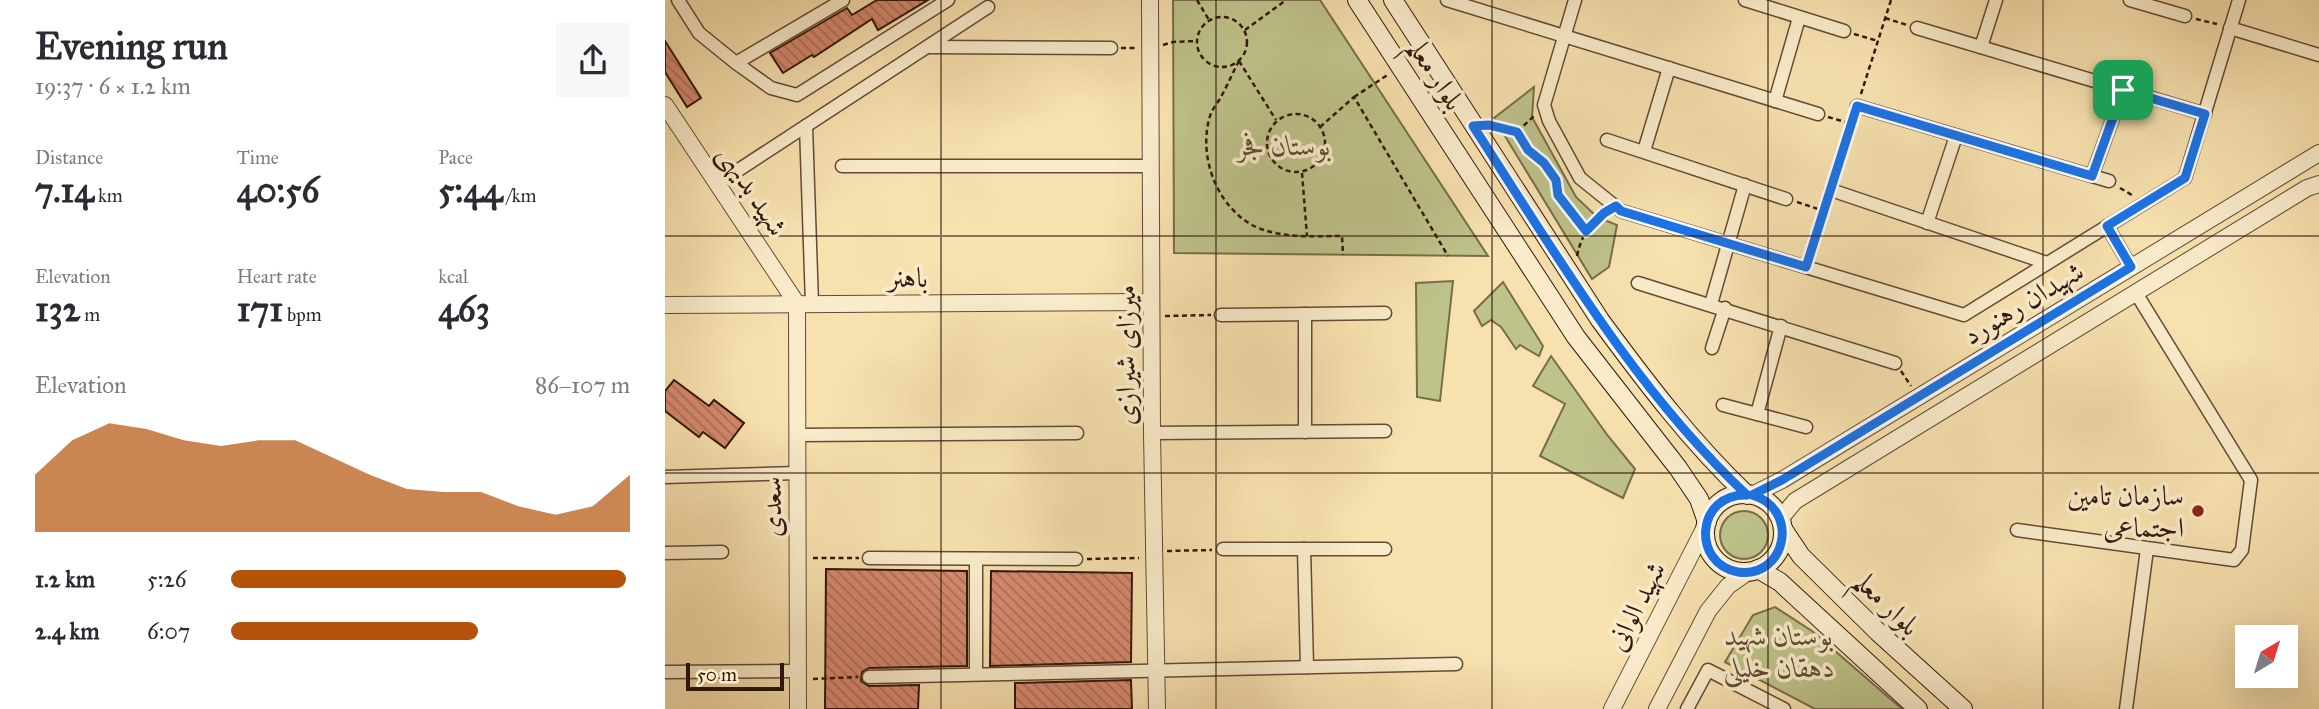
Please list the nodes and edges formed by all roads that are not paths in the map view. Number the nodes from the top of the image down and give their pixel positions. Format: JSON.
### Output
{"nodes":[{"id":1,"x":678,"y":0,"type":"edge"},
{"id":2,"x":843,"y":0,"type":"edge"},
{"id":3,"x":948,"y":0,"type":"edge"},
{"id":4,"x":1150,"y":0,"type":"edge"},
{"id":5,"x":1357,"y":0,"type":"edge"},
{"id":6,"x":1392,"y":0,"type":"edge"},
{"id":7,"x":1447,"y":0,"type":"edge"},
{"id":8,"x":1495,"y":0,"type":"edge"},
{"id":9,"x":1574,"y":0,"type":"edge"},
{"id":10,"x":1745,"y":0,"type":"edge"},
{"id":11,"x":1996,"y":0,"type":"edge"},
{"id":12,"x":2130,"y":0,"type":"edge"},
{"id":13,"x":2239,"y":0,"type":"edge"},
{"id":14,"x":2148,"y":3,"type":"edge"},
{"id":15,"x":988,"y":7,"type":"dead end"},
{"id":16,"x":1490,"y":13,"type":"junction"},
{"id":17,"x":2185,"y":16,"type":"road end"},
{"id":18,"x":1799,"y":18,"type":"junction"},
{"id":19,"x":1917,"y":28,"type":"road end"},
{"id":20,"x":2230,"y":28,"type":"junction"},
{"id":21,"x":1844,"y":31,"type":"road end"},
{"id":22,"x":1564,"y":36,"type":"junction"},
{"id":23,"x":927,"y":47,"type":"junction"},
{"id":24,"x":1982,"y":47,"type":"junction"},
{"id":25,"x":1111,"y":48,"type":"road end"},
{"id":26,"x":2319,"y":55,"type":"edge"},
{"id":27,"x":736,"y":63,"type":"junction"},
{"id":28,"x":1669,"y":68,"type":"junction"},
{"id":29,"x":2123,"y":90,"type":"junction"},
{"id":30,"x":1775,"y":101,"type":"junction"},
{"id":31,"x":665,"y":105,"type":"edge"},
{"id":32,"x":1857,"y":106,"type":"road end"},
{"id":33,"x":1818,"y":114,"type":"road end"},
{"id":34,"x":2205,"y":114,"type":"junction"},
{"id":35,"x":806,"y":126,"type":"junction"},
{"id":36,"x":1956,"y":136,"type":"junction"},
{"id":37,"x":1607,"y":140,"type":"dead end"},
{"id":38,"x":1644,"y":151,"type":"junction"},
{"id":39,"x":2319,"y":153,"type":"edge"},
{"id":40,"x":842,"y":166,"type":"dead end"},
{"id":41,"x":1150,"y":166,"type":"junction"},
{"id":42,"x":2092,"y":176,"type":"junction"},
{"id":43,"x":2109,"y":181,"type":"road end"},
{"id":44,"x":717,"y":184,"type":"junction"},
{"id":45,"x":2319,"y":184,"type":"edge"},
{"id":46,"x":1745,"y":185,"type":"junction"},
{"id":47,"x":1831,"y":190,"type":"road end"},
{"id":48,"x":1786,"y":199,"type":"road end"},
{"id":49,"x":1927,"y":223,"type":"junction"},
{"id":50,"x":2107,"y":226,"type":"junction"},
{"id":51,"x":1729,"y":244,"type":"junction"},
{"id":52,"x":2047,"y":263,"type":"junction"},
{"id":53,"x":2131,"y":267,"type":"junction"},
{"id":54,"x":1638,"y":283,"type":"dead end"},
{"id":55,"x":2136,"y":293,"type":"junction"},
{"id":56,"x":804,"y":304,"type":"junction"},
{"id":57,"x":1711,"y":304,"type":"junction"},
{"id":58,"x":665,"y":305,"type":"edge"},
{"id":59,"x":1725,"y":308,"type":"junction"},
{"id":60,"x":1151,"y":309,"type":"junction"},
{"id":61,"x":1385,"y":313,"type":"dead end"},
{"id":62,"x":1221,"y":314,"type":"road end"},
{"id":63,"x":1305,"y":314,"type":"junction"},
{"id":64,"x":1780,"y":326,"type":"junction"},
{"id":65,"x":1712,"y":348,"type":"dead end"},
{"id":66,"x":1895,"y":363,"type":"road end"},
{"id":67,"x":1723,"y":405,"type":"dead end"},
{"id":68,"x":1757,"y":414,"type":"junction"},
{"id":69,"x":1806,"y":427,"type":"dead end"},
{"id":70,"x":1385,"y":431,"type":"dead end"},
{"id":71,"x":1305,"y":432,"type":"junction"},
{"id":72,"x":1077,"y":433,"type":"dead end"},
{"id":73,"x":1152,"y":433,"type":"junction"},
{"id":74,"x":797,"y":435,"type":"junction"},
{"id":75,"x":797,"y":473,"type":"junction"},
{"id":76,"x":665,"y":477,"type":"edge"},
{"id":77,"x":1749,"y":495,"type":"junction"},
{"id":78,"x":1781,"y":524,"type":"junction"},
{"id":79,"x":1706,"y":525,"type":"junction"},
{"id":80,"x":2017,"y":530,"type":"dead end"},
{"id":81,"x":1304,"y":549,"type":"junction"},
{"id":82,"x":1385,"y":549,"type":"dead end"},
{"id":83,"x":2147,"y":549,"type":"junction"},
{"id":84,"x":1223,"y":550,"type":"road end"},
{"id":85,"x":665,"y":552,"type":"edge"},
{"id":86,"x":722,"y":552,"type":"dead end"},
{"id":87,"x":869,"y":558,"type":"road end"},
{"id":88,"x":976,"y":559,"type":"junction"},
{"id":89,"x":1076,"y":559,"type":"road end"},
{"id":90,"x":1753,"y":571,"type":"junction"},
{"id":91,"x":1456,"y":664,"type":"dead end"},
{"id":92,"x":1307,"y":667,"type":"junction"},
{"id":93,"x":1158,"y":670,"type":"junction"},
{"id":94,"x":665,"y":672,"type":"edge"},
{"id":95,"x":976,"y":674,"type":"junction"},
{"id":96,"x":798,"y":675,"type":"junction"},
{"id":97,"x":869,"y":677,"type":"road end"},
{"id":98,"x":798,"y":709,"type":"edge"},
{"id":99,"x":1157,"y":709,"type":"edge"},
{"id":100,"x":1612,"y":709,"type":"edge"},
{"id":101,"x":1657,"y":709,"type":"edge"},
{"id":102,"x":1688,"y":709,"type":"edge"},
{"id":103,"x":1784,"y":709,"type":"edge"},
{"id":104,"x":1918,"y":709,"type":"edge"},
{"id":105,"x":1963,"y":709,"type":"edge"},
{"id":106,"x":2126,"y":709,"type":"edge"}],
"edges":[{"from":1,"to":27,"type":"street"},
{"from":2,"to":27,"type":"street"},
{"from":3,"to":27,"type":"street"},
{"from":4,"to":41,"type":"street","name":"میرزای شیرازی"},
{"from":5,"to":79,"type":"main road","name":"بلوار معلم"},
{"from":6,"to":77,"type":"main road","name":"بلوار معلم"},
{"from":7,"to":16,"type":"street"},
{"from":8,"to":16,"type":"street"},
{"from":9,"to":22,"type":"street"},
{"from":10,"to":18,"type":"street"},
{"from":11,"to":24,"type":"street"},
{"from":12,"to":14,"type":"street"},
{"from":13,"to":20,"type":"street"},
{"from":14,"to":17,"type":"street"},
{"from":15,"to":23,"type":"street"},
{"from":16,"to":22,"type":"street"},
{"from":18,"to":21,"type":"street"},
{"from":18,"to":30,"type":"street"},
{"from":19,"to":24,"type":"street"},
{"from":20,"to":26,"type":"street"},
{"from":20,"to":34,"type":"street"},
{"from":22,"to":28,"type":"street"},
{"from":22,"to":51,"type":"street"},
{"from":23,"to":25,"type":"street"},
{"from":23,"to":35,"type":"street"},
{"from":24,"to":29,"type":"street"},
{"from":28,"to":30,"type":"street"},
{"from":28,"to":38,"type":"street"},
{"from":29,"to":34,"type":"street"},
{"from":29,"to":42,"type":"street"},
{"from":30,"to":33,"type":"street"},
{"from":31,"to":44,"type":"street","name":"شهید بدیهی"},
{"from":32,"to":36,"type":"street"},
{"from":34,"to":50,"type":"street"},
{"from":35,"to":44,"type":"street"},
{"from":35,"to":56,"type":"street"},
{"from":36,"to":42,"type":"street"},
{"from":36,"to":49,"type":"street"},
{"from":37,"to":38,"type":"street"},
{"from":38,"to":46,"type":"street"},
{"from":39,"to":53,"type":"street","name":"شهیدان رهنورد"},
{"from":40,"to":41,"type":"street"},
{"from":41,"to":60,"type":"street","name":"میرزای شیرازی"},
{"from":42,"to":43,"type":"street"},
{"from":44,"to":56,"type":"street","name":"شهید بدیهی"},
{"from":45,"to":55,"type":"street","name":"شهیدان رهنورد"},
{"from":46,"to":48,"type":"street"},
{"from":46,"to":51,"type":"street"},
{"from":47,"to":49,"type":"street"},
{"from":49,"to":52,"type":"street"},
{"from":50,"to":52,"type":"street"},
{"from":50,"to":53,"type":"street"},
{"from":51,"to":52,"type":"street"},
{"from":51,"to":57,"type":"street"},
{"from":53,"to":77,"type":"street","name":"شهیدان رهنورد"},
{"from":54,"to":57,"type":"street"},
{"from":55,"to":78,"type":"street","name":"شهیدان رهنورد"},
{"from":55,"to":83,"type":"street"},
{"from":56,"to":58,"type":"street","name":"باهنر"},
{"from":56,"to":60,"type":"street","name":"باهنر"},
{"from":56,"to":74,"type":"street","name":"سعدی"},
{"from":57,"to":59,"type":"street"},
{"from":59,"to":64,"type":"street"},
{"from":59,"to":65,"type":"street"},
{"from":60,"to":73,"type":"street","name":"میرزای شیرازی"},
{"from":61,"to":63,"type":"street"},
{"from":62,"to":63,"type":"street"},
{"from":63,"to":71,"type":"street"},
{"from":64,"to":66,"type":"street"},
{"from":64,"to":68,"type":"street"},
{"from":67,"to":68,"type":"street"},
{"from":68,"to":69,"type":"street"},
{"from":70,"to":71,"type":"street"},
{"from":71,"to":73,"type":"street"},
{"from":72,"to":74,"type":"street"},
{"from":73,"to":93,"type":"street","name":"میرزای شیرازی"},
{"from":74,"to":75,"type":"street","name":"سعدی"},
{"from":75,"to":76,"type":"street"},
{"from":75,"to":96,"type":"street","name":"سعدی"},
{"from":77,"to":78,"type":"main road"},
{"from":77,"to":79,"type":"main road"},
{"from":78,"to":90,"type":"main road"},
{"from":78,"to":105,"type":"main road","name":"بلوار معلم"},
{"from":79,"to":90,"type":"main road"},
{"from":79,"to":100,"type":"street","name":"شهید الوانی"},
{"from":80,"to":83,"type":"street"},
{"from":81,"to":82,"type":"street"},
{"from":81,"to":84,"type":"street"},
{"from":81,"to":92,"type":"street"},
{"from":83,"to":106,"type":"street"},
{"from":85,"to":86,"type":"street"},
{"from":87,"to":88,"type":"street"},
{"from":88,"to":89,"type":"street"},
{"from":88,"to":95,"type":"street"},
{"from":90,"to":101,"type":"street"},
{"from":90,"to":104,"type":"main road","name":"بلوار معلم"},
{"from":91,"to":92,"type":"street"},
{"from":92,"to":93,"type":"street"},
{"from":93,"to":95,"type":"street"},
{"from":93,"to":99,"type":"street","name":"میرزای شیرازی"},
{"from":94,"to":96,"type":"street"},
{"from":95,"to":97,"type":"street"},
{"from":96,"to":98,"type":"street","name":"سعدی"},
{"from":102,"to":103,"type":"street"}]}
